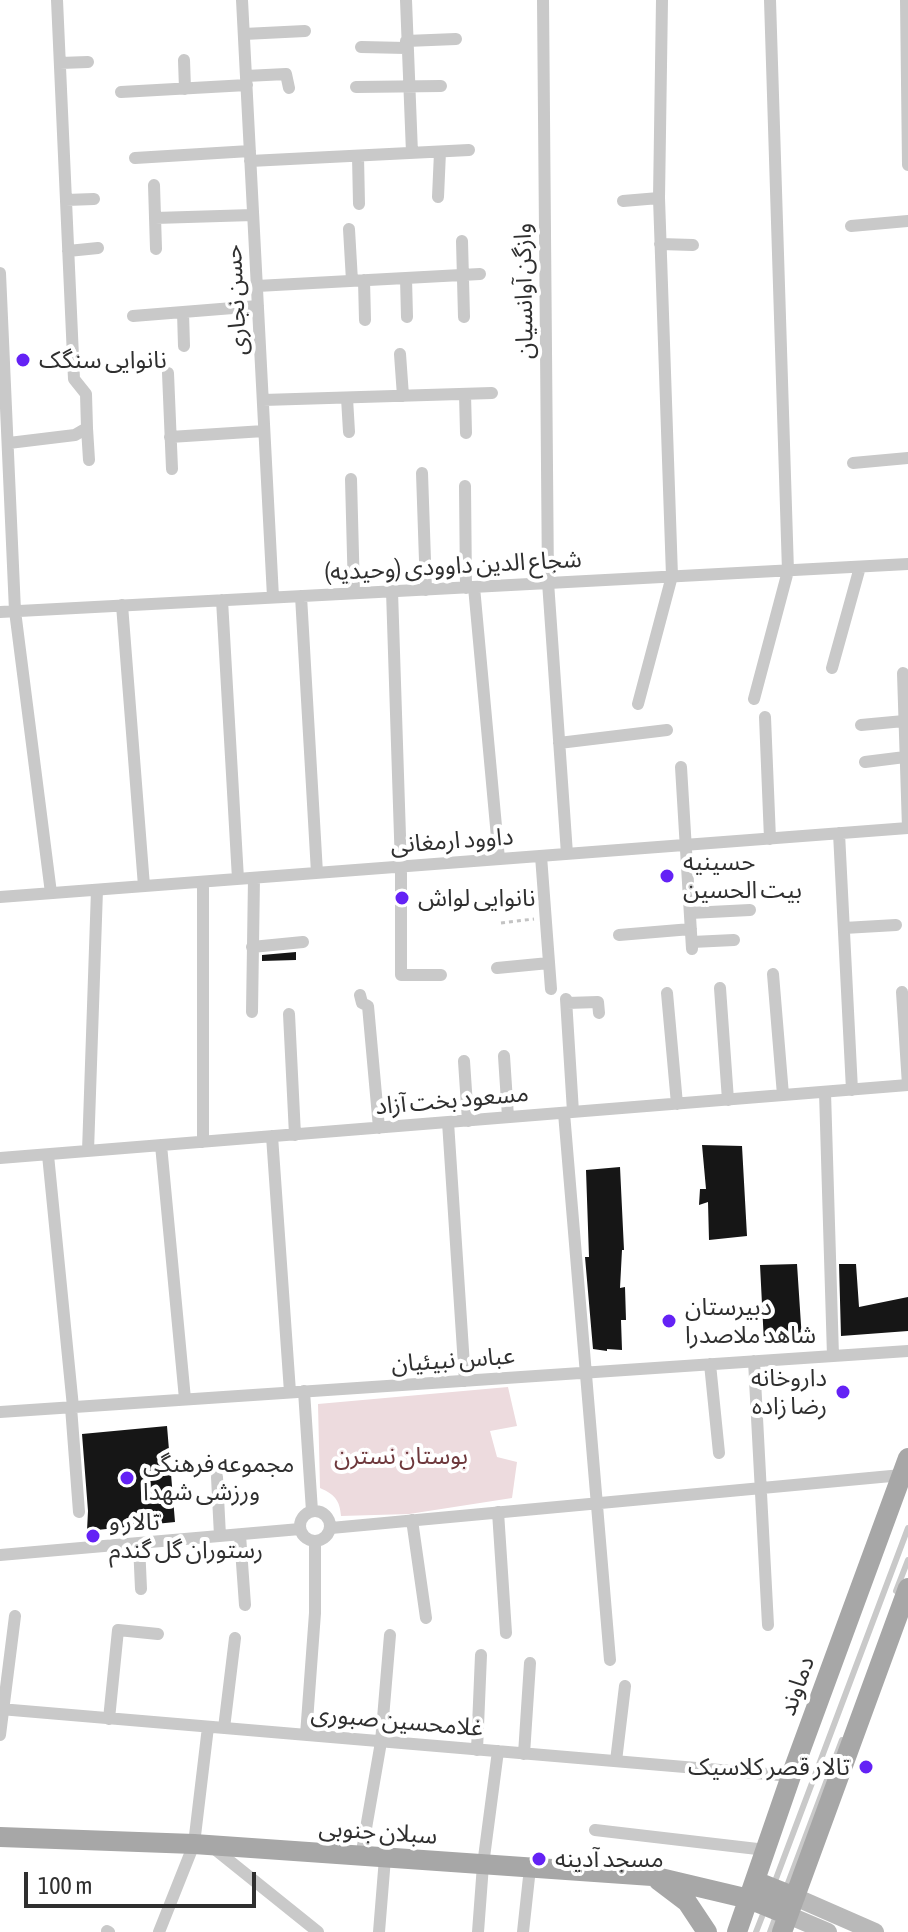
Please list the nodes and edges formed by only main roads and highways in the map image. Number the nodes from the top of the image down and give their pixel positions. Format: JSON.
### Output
{"nodes":[{"id":1,"x":905,"y":1466,"type":"edge"},
{"id":2,"x":908,"y":1588,"type":"edge"},
{"id":3,"x":0,"y":1837,"type":"edge"},
{"id":4,"x":652,"y":1876,"type":"junction"},
{"id":5,"x":775,"y":1902,"type":"edge"},
{"id":6,"x":707,"y":1932,"type":"edge"},
{"id":7,"x":737,"y":1932,"type":"edge"},
{"id":8,"x":828,"y":1932,"type":"edge"},
{"id":9,"x":875,"y":1932,"type":"edge"}],
"edges":[{"from":1,"to":5,"type":"main road","name":"دماوند"},
{"from":2,"to":5,"type":"main road","name":"دماوند"},
{"from":3,"to":4,"type":"main road","name":"سبلان جنوبی"},
{"from":4,"to":5,"type":"main road","name":"سبلان جنوبی"},
{"from":4,"to":6,"type":"main road"},
{"from":5,"to":7,"type":"main road","name":"دماوند"},
{"from":5,"to":8,"type":"main road"},
{"from":5,"to":9,"type":"main road"}]}
